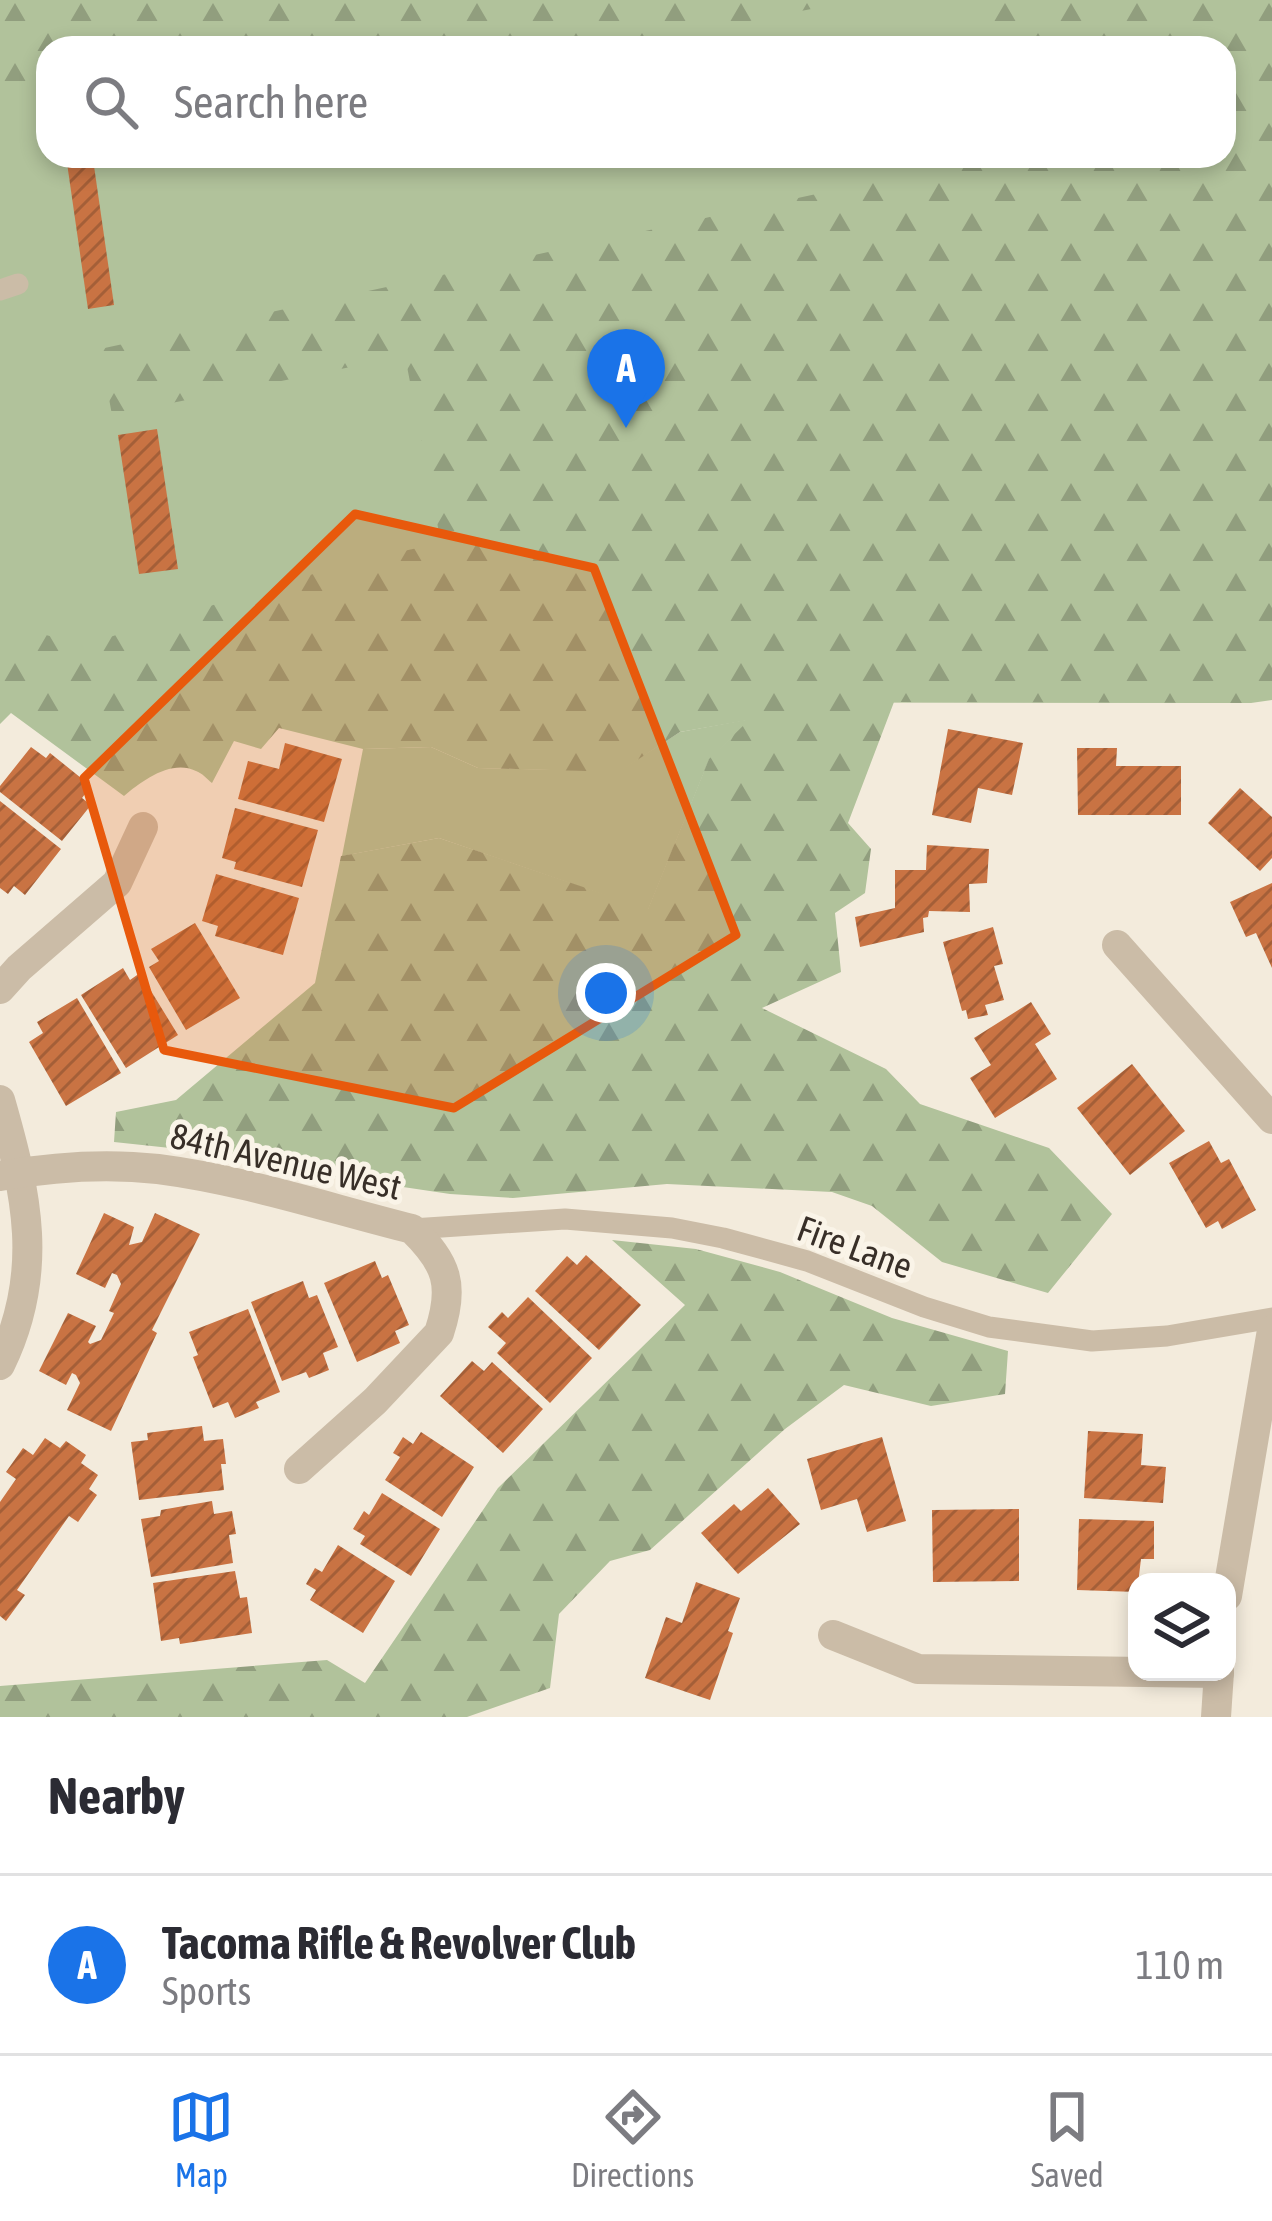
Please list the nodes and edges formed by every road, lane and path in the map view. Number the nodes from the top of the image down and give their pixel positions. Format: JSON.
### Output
{"nodes":[{"id":1,"x":143,"y":826,"type":"dead end"},
{"id":2,"x":1117,"y":945,"type":"dead end"},
{"id":3,"x":0,"y":989,"type":"edge"},
{"id":4,"x":0,"y":1100,"type":"edge"},
{"id":5,"x":1272,"y":1119,"type":"edge"},
{"id":6,"x":10,"y":1174,"type":"edge"},
{"id":7,"x":412,"y":1229,"type":"junction"},
{"id":8,"x":1272,"y":1318,"type":"edge"},
{"id":9,"x":1272,"y":1330,"type":"edge"},
{"id":10,"x":0,"y":1365,"type":"edge"},
{"id":11,"x":299,"y":1469,"type":"dead end"},
{"id":12,"x":1231,"y":1573,"type":"edge"},
{"id":13,"x":833,"y":1635,"type":"dead end"},
{"id":14,"x":1128,"y":1672,"type":"edge"},
{"id":15,"x":1218,"y":1681,"type":"edge"},
{"id":16,"x":1216,"y":1717,"type":"edge"}],
"edges":[{"from":1,"to":3,"type":"street"},
{"from":2,"to":5,"type":"street"},
{"from":4,"to":6,"type":"street"},
{"from":6,"to":7,"type":"street","name":"84th Avenue West"},
{"from":6,"to":10,"type":"street"},
{"from":7,"to":8,"type":"lane","name":"Fire Lane"},
{"from":7,"to":11,"type":"street"},
{"from":9,"to":12,"type":"street"},
{"from":13,"to":14,"type":"street"},
{"from":15,"to":16,"type":"street"}]}
